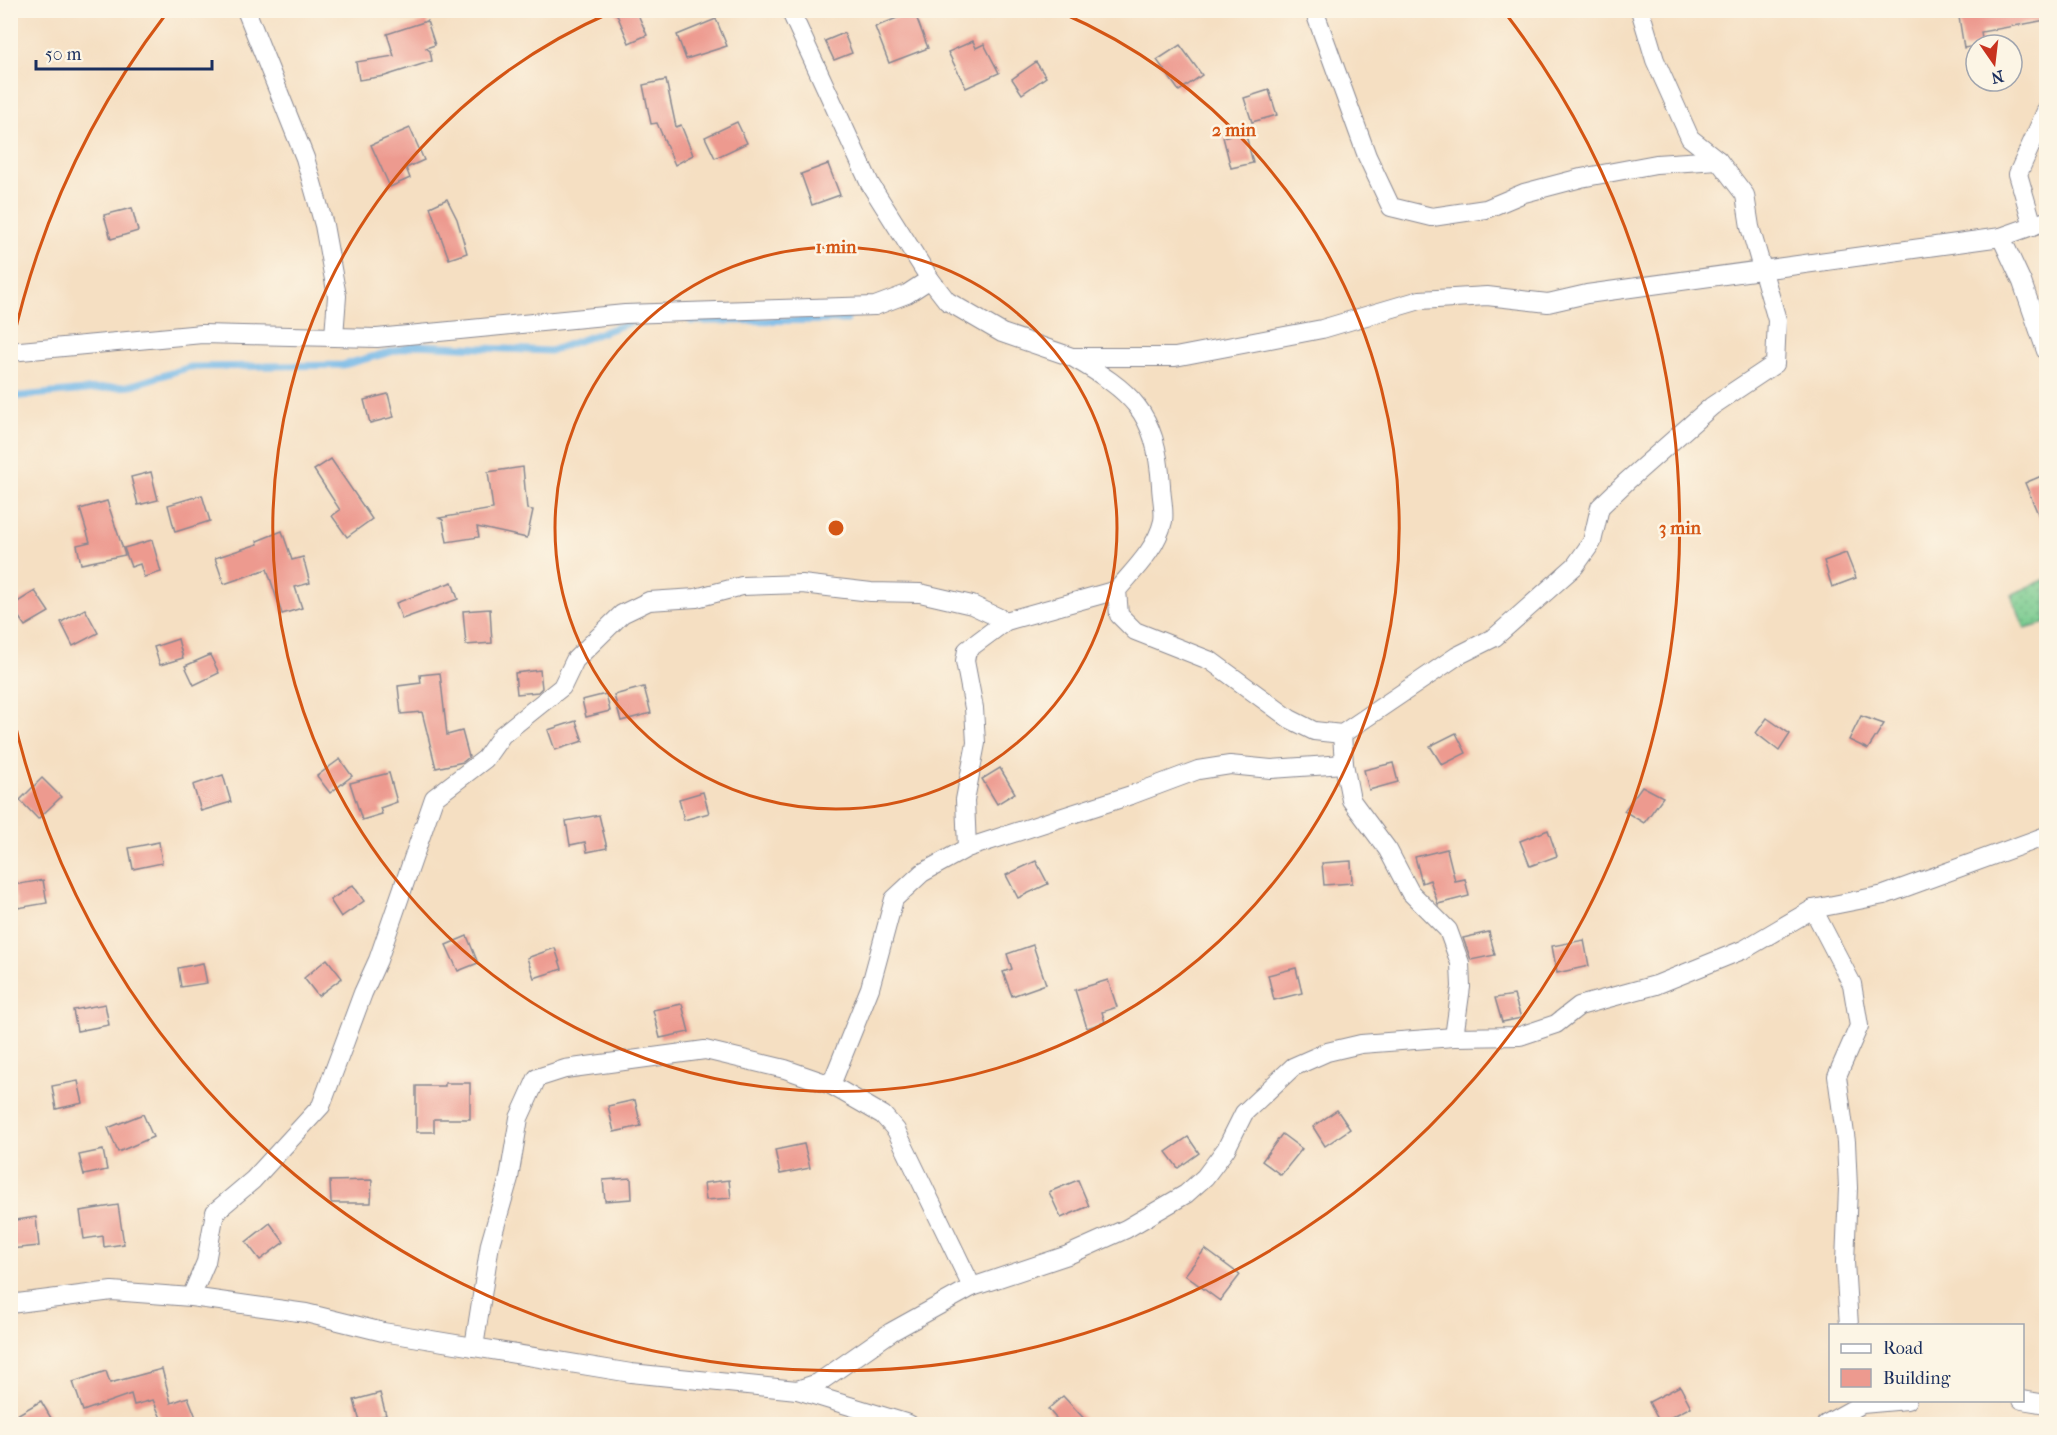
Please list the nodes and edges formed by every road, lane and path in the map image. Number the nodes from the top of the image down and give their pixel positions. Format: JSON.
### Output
{"nodes":[{"id":1,"x":246,"y":10,"type":"edge"},
{"id":2,"x":790,"y":10,"type":"edge"},
{"id":3,"x":1314,"y":10,"type":"edge"},
{"id":4,"x":1640,"y":10,"type":"edge"},
{"id":5,"x":2046,"y":111,"type":"edge"},
{"id":6,"x":1718,"y":160,"type":"junction"},
{"id":7,"x":2040,"y":224,"type":"edge"},
{"id":8,"x":2001,"y":237,"type":"junction"},
{"id":9,"x":1762,"y":271,"type":"junction"},
{"id":10,"x":930,"y":279,"type":"junction"},
{"id":11,"x":334,"y":336,"type":"junction"},
{"id":12,"x":2046,"y":351,"type":"edge"},
{"id":13,"x":10,"y":352,"type":"edge"},
{"id":14,"x":1072,"y":357,"type":"junction"},
{"id":15,"x":1117,"y":590,"type":"junction"},
{"id":16,"x":1006,"y":621,"type":"junction"},
{"id":17,"x":1342,"y":734,"type":"junction"},
{"id":18,"x":1344,"y":764,"type":"junction"},
{"id":19,"x":2046,"y":836,"type":"edge"},
{"id":20,"x":967,"y":848,"type":"junction"},
{"id":21,"x":1813,"y":909,"type":"junction"},
{"id":22,"x":1454,"y":1037,"type":"junction"},
{"id":23,"x":831,"y":1085,"type":"junction"},
{"id":24,"x":972,"y":1287,"type":"junction"},
{"id":25,"x":190,"y":1297,"type":"junction"},
{"id":26,"x":10,"y":1304,"type":"edge"},
{"id":27,"x":1849,"y":1324,"type":"edge"},
{"id":28,"x":474,"y":1347,"type":"junction"},
{"id":29,"x":797,"y":1390,"type":"junction"},
{"id":30,"x":2024,"y":1400,"type":"edge"},
{"id":31,"x":1862,"y":1402,"type":"edge"},
{"id":32,"x":2046,"y":1404,"type":"edge"},
{"id":33,"x":909,"y":1425,"type":"edge"},
{"id":34,"x":1826,"y":1425,"type":"edge"}],
"edges":[{"from":1,"to":11,"type":"street"},
{"from":2,"to":10,"type":"street"},
{"from":3,"to":6,"type":"street"},
{"from":4,"to":6,"type":"street"},
{"from":5,"to":7,"type":"street"},
{"from":6,"to":9,"type":"street"},
{"from":7,"to":8,"type":"street"},
{"from":8,"to":9,"type":"street"},
{"from":8,"to":12,"type":"street"},
{"from":9,"to":14,"type":"street"},
{"from":9,"to":17,"type":"street"},
{"from":10,"to":11,"type":"street"},
{"from":10,"to":14,"type":"street"},
{"from":11,"to":13,"type":"street"},
{"from":14,"to":15,"type":"street"},
{"from":15,"to":16,"type":"street"},
{"from":15,"to":17,"type":"street"},
{"from":16,"to":20,"type":"street"},
{"from":16,"to":25,"type":"street"},
{"from":17,"to":18,"type":"street"},
{"from":18,"to":20,"type":"street"},
{"from":18,"to":22,"type":"street"},
{"from":19,"to":21,"type":"street"},
{"from":20,"to":23,"type":"street"},
{"from":21,"to":22,"type":"street"},
{"from":21,"to":27,"type":"street"},
{"from":22,"to":24,"type":"street"},
{"from":23,"to":24,"type":"street"},
{"from":23,"to":28,"type":"street"},
{"from":24,"to":29,"type":"street"},
{"from":25,"to":26,"type":"street"},
{"from":25,"to":28,"type":"street"},
{"from":28,"to":29,"type":"street"},
{"from":29,"to":33,"type":"street"},
{"from":30,"to":32,"type":"street"},
{"from":31,"to":34,"type":"street"}]}
